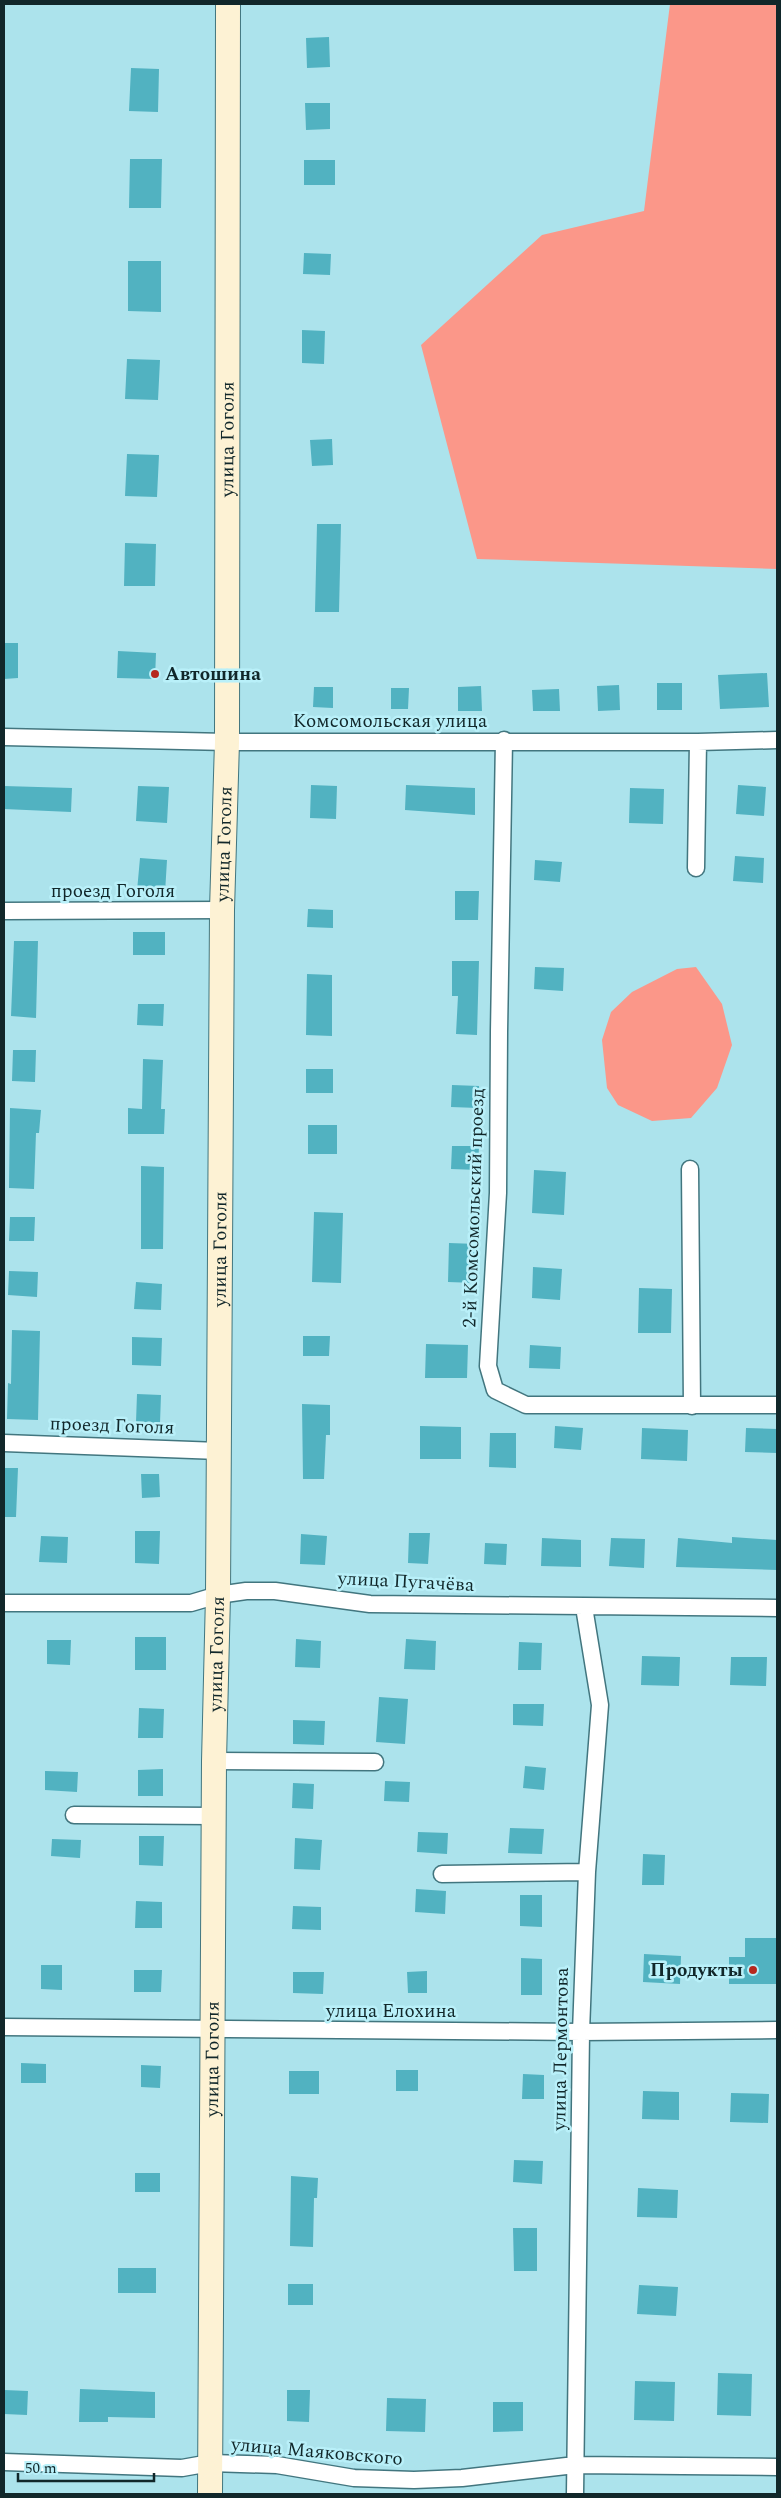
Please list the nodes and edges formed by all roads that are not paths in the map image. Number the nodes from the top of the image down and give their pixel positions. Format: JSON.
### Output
{"nodes":[{"id":1,"x":228,"y":4,"type":"edge"},
{"id":2,"x":4,"y":737,"type":"edge"},
{"id":3,"x":504,"y":740,"type":"junction"},
{"id":4,"x":777,"y":740,"type":"edge"},
{"id":5,"x":227,"y":742,"type":"junction"},
{"id":6,"x":698,"y":742,"type":"junction"},
{"id":7,"x":696,"y":868,"type":"dead end"},
{"id":8,"x":222,"y":910,"type":"junction"},
{"id":9,"x":4,"y":911,"type":"edge"},
{"id":10,"x":690,"y":1169,"type":"dead end"},
{"id":11,"x":777,"y":1405,"type":"edge"},
{"id":12,"x":692,"y":1406,"type":"junction"},
{"id":13,"x":4,"y":1443,"type":"edge"},
{"id":14,"x":219,"y":1451,"type":"junction"},
{"id":15,"x":218,"y":1595,"type":"junction"},
{"id":16,"x":4,"y":1603,"type":"edge"},
{"id":17,"x":584,"y":1607,"type":"junction"},
{"id":18,"x":777,"y":1608,"type":"edge"},
{"id":19,"x":214,"y":1760,"type":"junction"},
{"id":20,"x":375,"y":1762,"type":"dead end"},
{"id":21,"x":74,"y":1815,"type":"dead end"},
{"id":22,"x":213,"y":1816,"type":"junction"},
{"id":23,"x":587,"y":1872,"type":"junction"},
{"id":24,"x":442,"y":1874,"type":"dead end"},
{"id":25,"x":4,"y":2027,"type":"edge"},
{"id":26,"x":212,"y":2029,"type":"junction"},
{"id":27,"x":777,"y":2030,"type":"edge"},
{"id":28,"x":581,"y":2032,"type":"junction"},
{"id":29,"x":4,"y":2462,"type":"edge"},
{"id":30,"x":210,"y":2463,"type":"junction"},
{"id":31,"x":575,"y":2465,"type":"junction"},
{"id":32,"x":777,"y":2467,"type":"edge"},
{"id":33,"x":210,"y":2494,"type":"edge"},
{"id":34,"x":574,"y":2494,"type":"edge"}],
"edges":[{"from":1,"to":5,"type":"street","name":"улица Гоголя"},
{"from":2,"to":5,"type":"street","name":"Комсомольская улица"},
{"from":3,"to":5,"type":"street","name":"Комсомольская улица"},
{"from":3,"to":6,"type":"street","name":"Комсомольская улица"},
{"from":3,"to":12,"type":"street","name":"2-й Комсомольский проезд"},
{"from":4,"to":6,"type":"street","name":"Комсомольская улица"},
{"from":5,"to":8,"type":"street","name":"улица Гоголя"},
{"from":6,"to":7,"type":"street"},
{"from":8,"to":9,"type":"street","name":"проезд Гоголя"},
{"from":8,"to":14,"type":"street","name":"улица Гоголя"},
{"from":10,"to":12,"type":"street"},
{"from":11,"to":12,"type":"street","name":"2-й Комсомольский проезд"},
{"from":13,"to":14,"type":"street","name":"проезд Гоголя"},
{"from":14,"to":15,"type":"street","name":"улица Гоголя"},
{"from":15,"to":16,"type":"street","name":"улица Пугачёва"},
{"from":15,"to":17,"type":"street","name":"улица Пугачёва"},
{"from":15,"to":19,"type":"street","name":"улица Гоголя"},
{"from":17,"to":18,"type":"street","name":"улица Пугачёва"},
{"from":17,"to":23,"type":"street","name":"улица Лермонтова"},
{"from":19,"to":20,"type":"street"},
{"from":19,"to":22,"type":"street","name":"улица Гоголя"},
{"from":21,"to":22,"type":"street"},
{"from":22,"to":26,"type":"street","name":"улица Гоголя"},
{"from":23,"to":24,"type":"street"},
{"from":23,"to":28,"type":"street","name":"улица Лермонтова"},
{"from":25,"to":26,"type":"street","name":"улица Елохина"},
{"from":26,"to":28,"type":"street","name":"улица Елохина"},
{"from":26,"to":30,"type":"street","name":"улица Гоголя"},
{"from":27,"to":28,"type":"street","name":"улица Елохина"},
{"from":28,"to":31,"type":"street","name":"улица Лермонтова"},
{"from":29,"to":30,"type":"street","name":"улица Маяковского"},
{"from":30,"to":31,"type":"street","name":"улица Маяковского"},
{"from":30,"to":33,"type":"street","name":"улица Гоголя"},
{"from":31,"to":32,"type":"street","name":"улица Маяковского"},
{"from":31,"to":34,"type":"street","name":"улица Лермонтова"}]}
